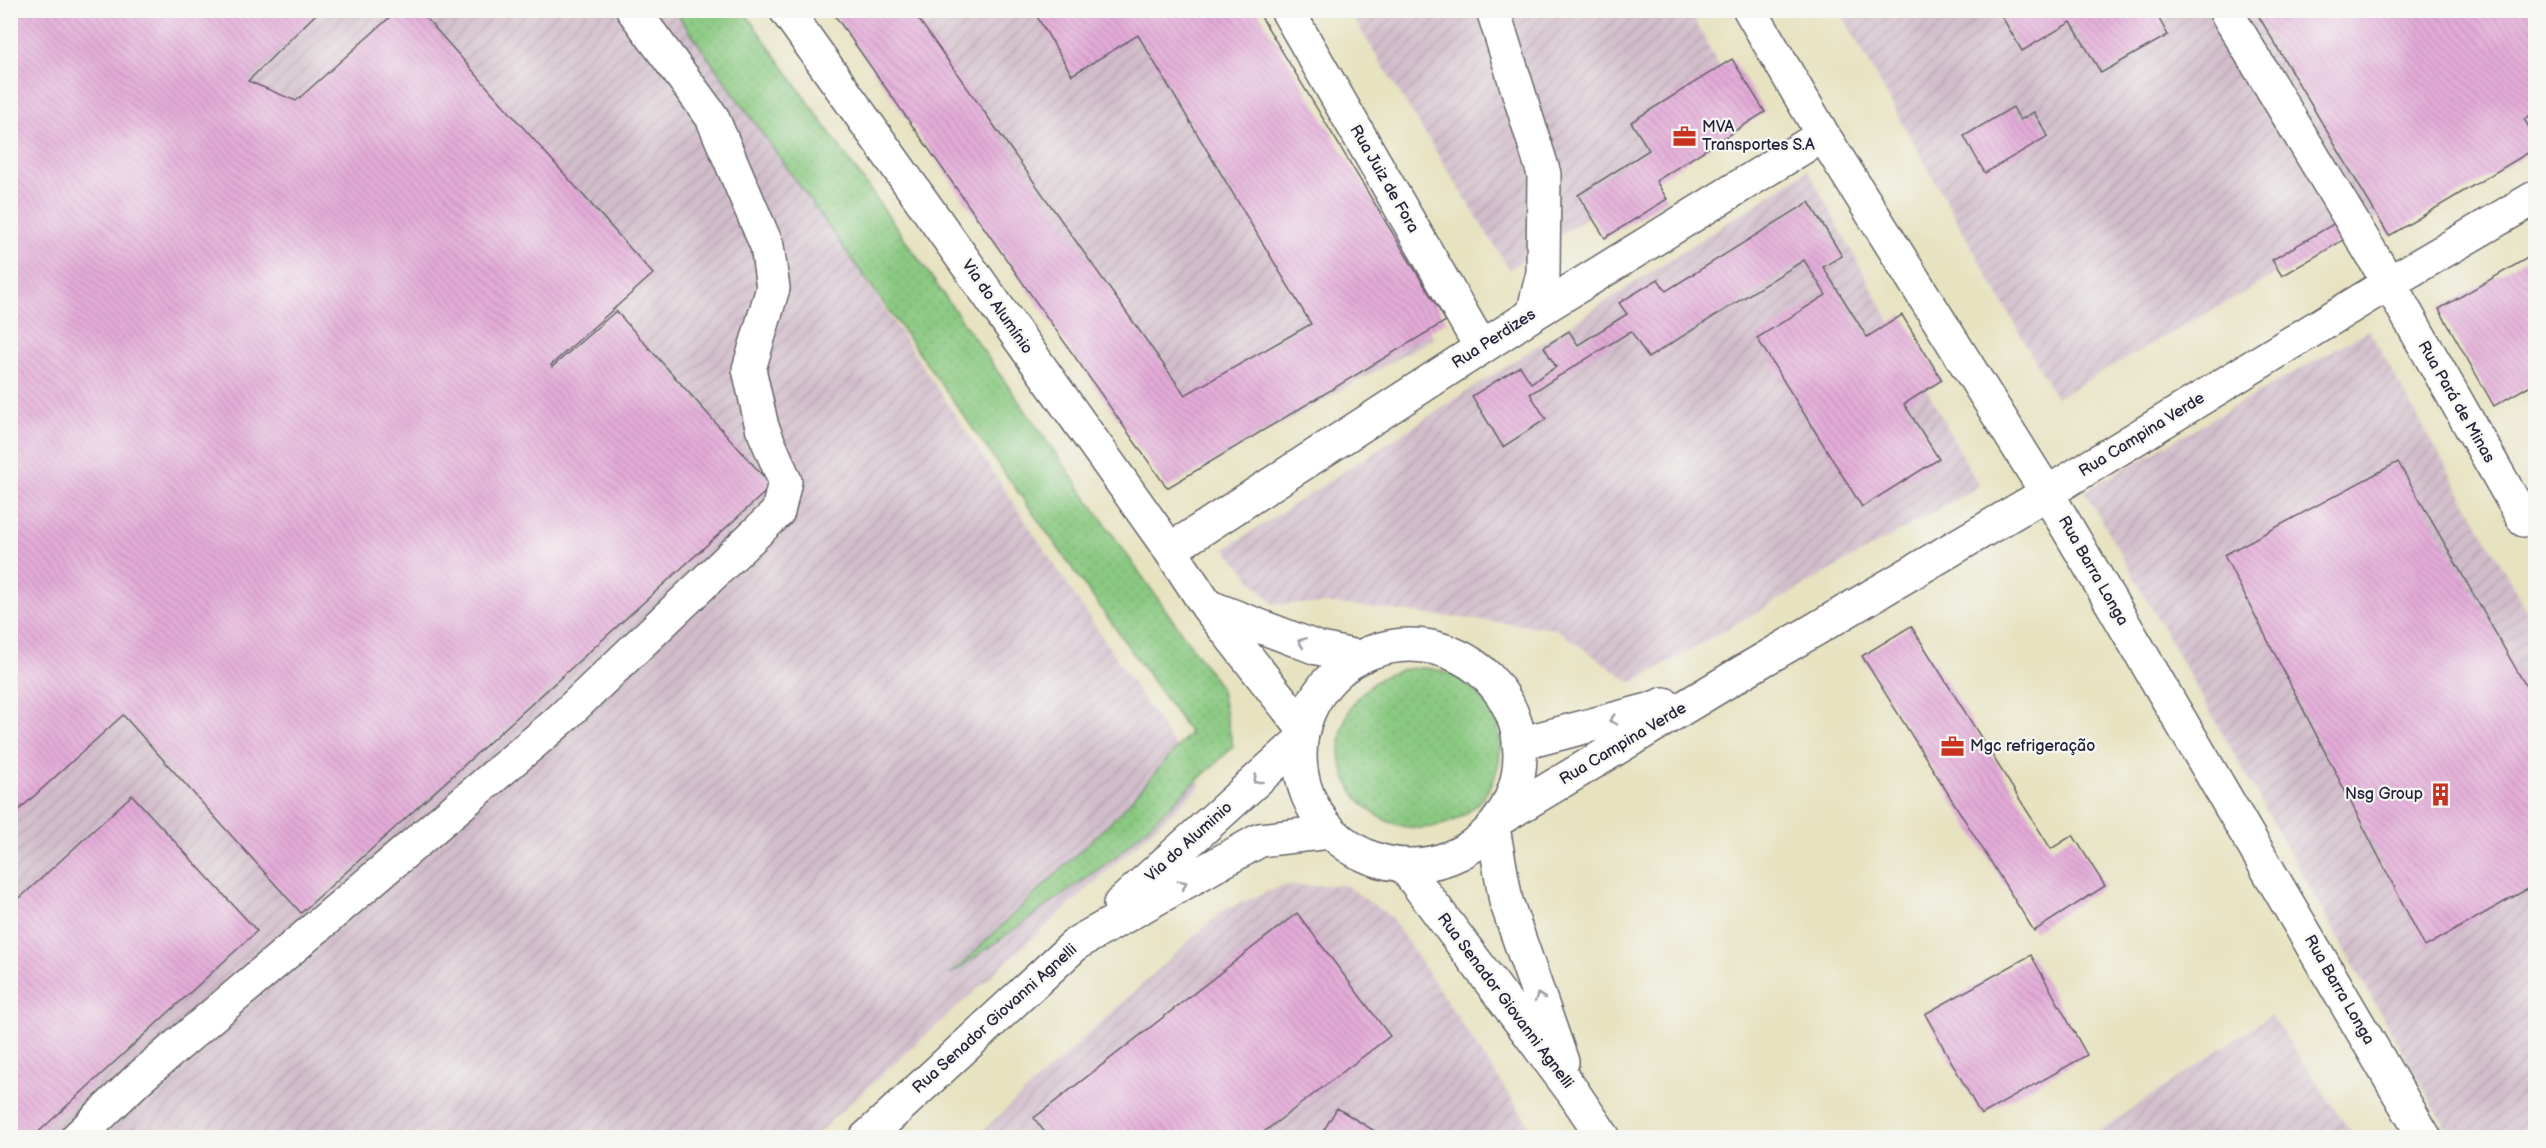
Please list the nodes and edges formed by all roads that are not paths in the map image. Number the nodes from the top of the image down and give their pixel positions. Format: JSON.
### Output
{"nodes":[{"id":1,"x":633,"y":10,"type":"edge"},
{"id":2,"x":786,"y":10,"type":"edge"},
{"id":3,"x":1287,"y":10,"type":"edge"},
{"id":4,"x":1493,"y":10,"type":"edge"},
{"id":5,"x":1750,"y":10,"type":"edge"},
{"id":6,"x":2225,"y":10,"type":"edge"},
{"id":7,"x":1823,"y":135,"type":"junction"},
{"id":8,"x":2535,"y":197,"type":"edge"},
{"id":9,"x":2389,"y":283,"type":"junction"},
{"id":10,"x":1533,"y":314,"type":"junction"},
{"id":11,"x":1481,"y":347,"type":"junction"},
{"id":12,"x":2047,"y":493,"type":"junction"},
{"id":13,"x":2524,"y":520,"type":"dead end"},
{"id":14,"x":1170,"y":550,"type":"junction"},
{"id":15,"x":1207,"y":606,"type":"junction"},
{"id":16,"x":1359,"y":657,"type":"junction"},
{"id":17,"x":1746,"y":670,"type":"junction"},
{"id":18,"x":1302,"y":735,"type":"junction"},
{"id":19,"x":1519,"y":744,"type":"junction"},
{"id":20,"x":1497,"y":823,"type":"junction"},
{"id":21,"x":1330,"y":832,"type":"junction"},
{"id":22,"x":1404,"y":866,"type":"junction"},
{"id":23,"x":1077,"y":943,"type":"junction"},
{"id":24,"x":1573,"y":1092,"type":"junction"},
{"id":25,"x":77,"y":1137,"type":"edge"},
{"id":26,"x":866,"y":1137,"type":"edge"},
{"id":27,"x":1604,"y":1137,"type":"edge"},
{"id":28,"x":2425,"y":1137,"type":"edge"}],
"edges":[{"from":1,"to":25,"type":"main road"},
{"from":2,"to":14,"type":"main road","name":"Via do Alumínio"},
{"from":3,"to":11,"type":"main road","name":"Rua Juiz de Fora"},
{"from":4,"to":10,"type":"main road"},
{"from":5,"to":7,"type":"main road","name":"Rua Barra Longa"},
{"from":6,"to":9,"type":"main road","name":"Rua Pará de Minas"},
{"from":7,"to":10,"type":"main road","name":"Rua Perdizes"},
{"from":7,"to":12,"type":"main road","name":"Rua Barra Longa"},
{"from":8,"to":9,"type":"main road","name":"Rua Campina Verde"},
{"from":9,"to":12,"type":"main road","name":"Rua Campina Verde"},
{"from":9,"to":13,"type":"main road","name":"Rua Pará de Minas"},
{"from":10,"to":11,"type":"main road","name":"Rua Perdizes"},
{"from":11,"to":14,"type":"main road","name":"Rua Perdizes"},
{"from":12,"to":17,"type":"main road","name":"Rua Campina Verde"},
{"from":12,"to":28,"type":"main road","name":"Rua Barra Longa"},
{"from":14,"to":15,"type":"main road","name":"Via do Alumínio"},
{"from":16,"to":15,"type":"main road","one_way":true},
{"from":15,"to":18,"type":"main road","name":"Via do Alumínio"},
{"from":16,"to":18,"type":"main road"},
{"from":16,"to":19,"type":"main road"},
{"from":17,"to":19,"type":"main road","name":"Rua Campina Verde","one_way":true},
{"from":17,"to":20,"type":"main road","name":"Rua Campina Verde"},
{"from":18,"to":21,"type":"main road"},
{"from":18,"to":23,"type":"main road","name":"Via do Aluminio","one_way":true},
{"from":19,"to":20,"type":"main road"},
{"from":20,"to":22,"type":"main road"},
{"from":24,"to":20,"type":"main road","one_way":true},
{"from":21,"to":22,"type":"main road"},
{"from":23,"to":21,"type":"main road","name":"Rua Senador Giovanni Agnelli","one_way":true},
{"from":22,"to":24,"type":"main road","name":"Rua Senador Giovanni Agnelli"},
{"from":23,"to":26,"type":"main road","name":"Rua Senador Giovanni Agnelli"},
{"from":24,"to":27,"type":"main road","name":"Rua Senador Giovanni Agnelli"}]}
